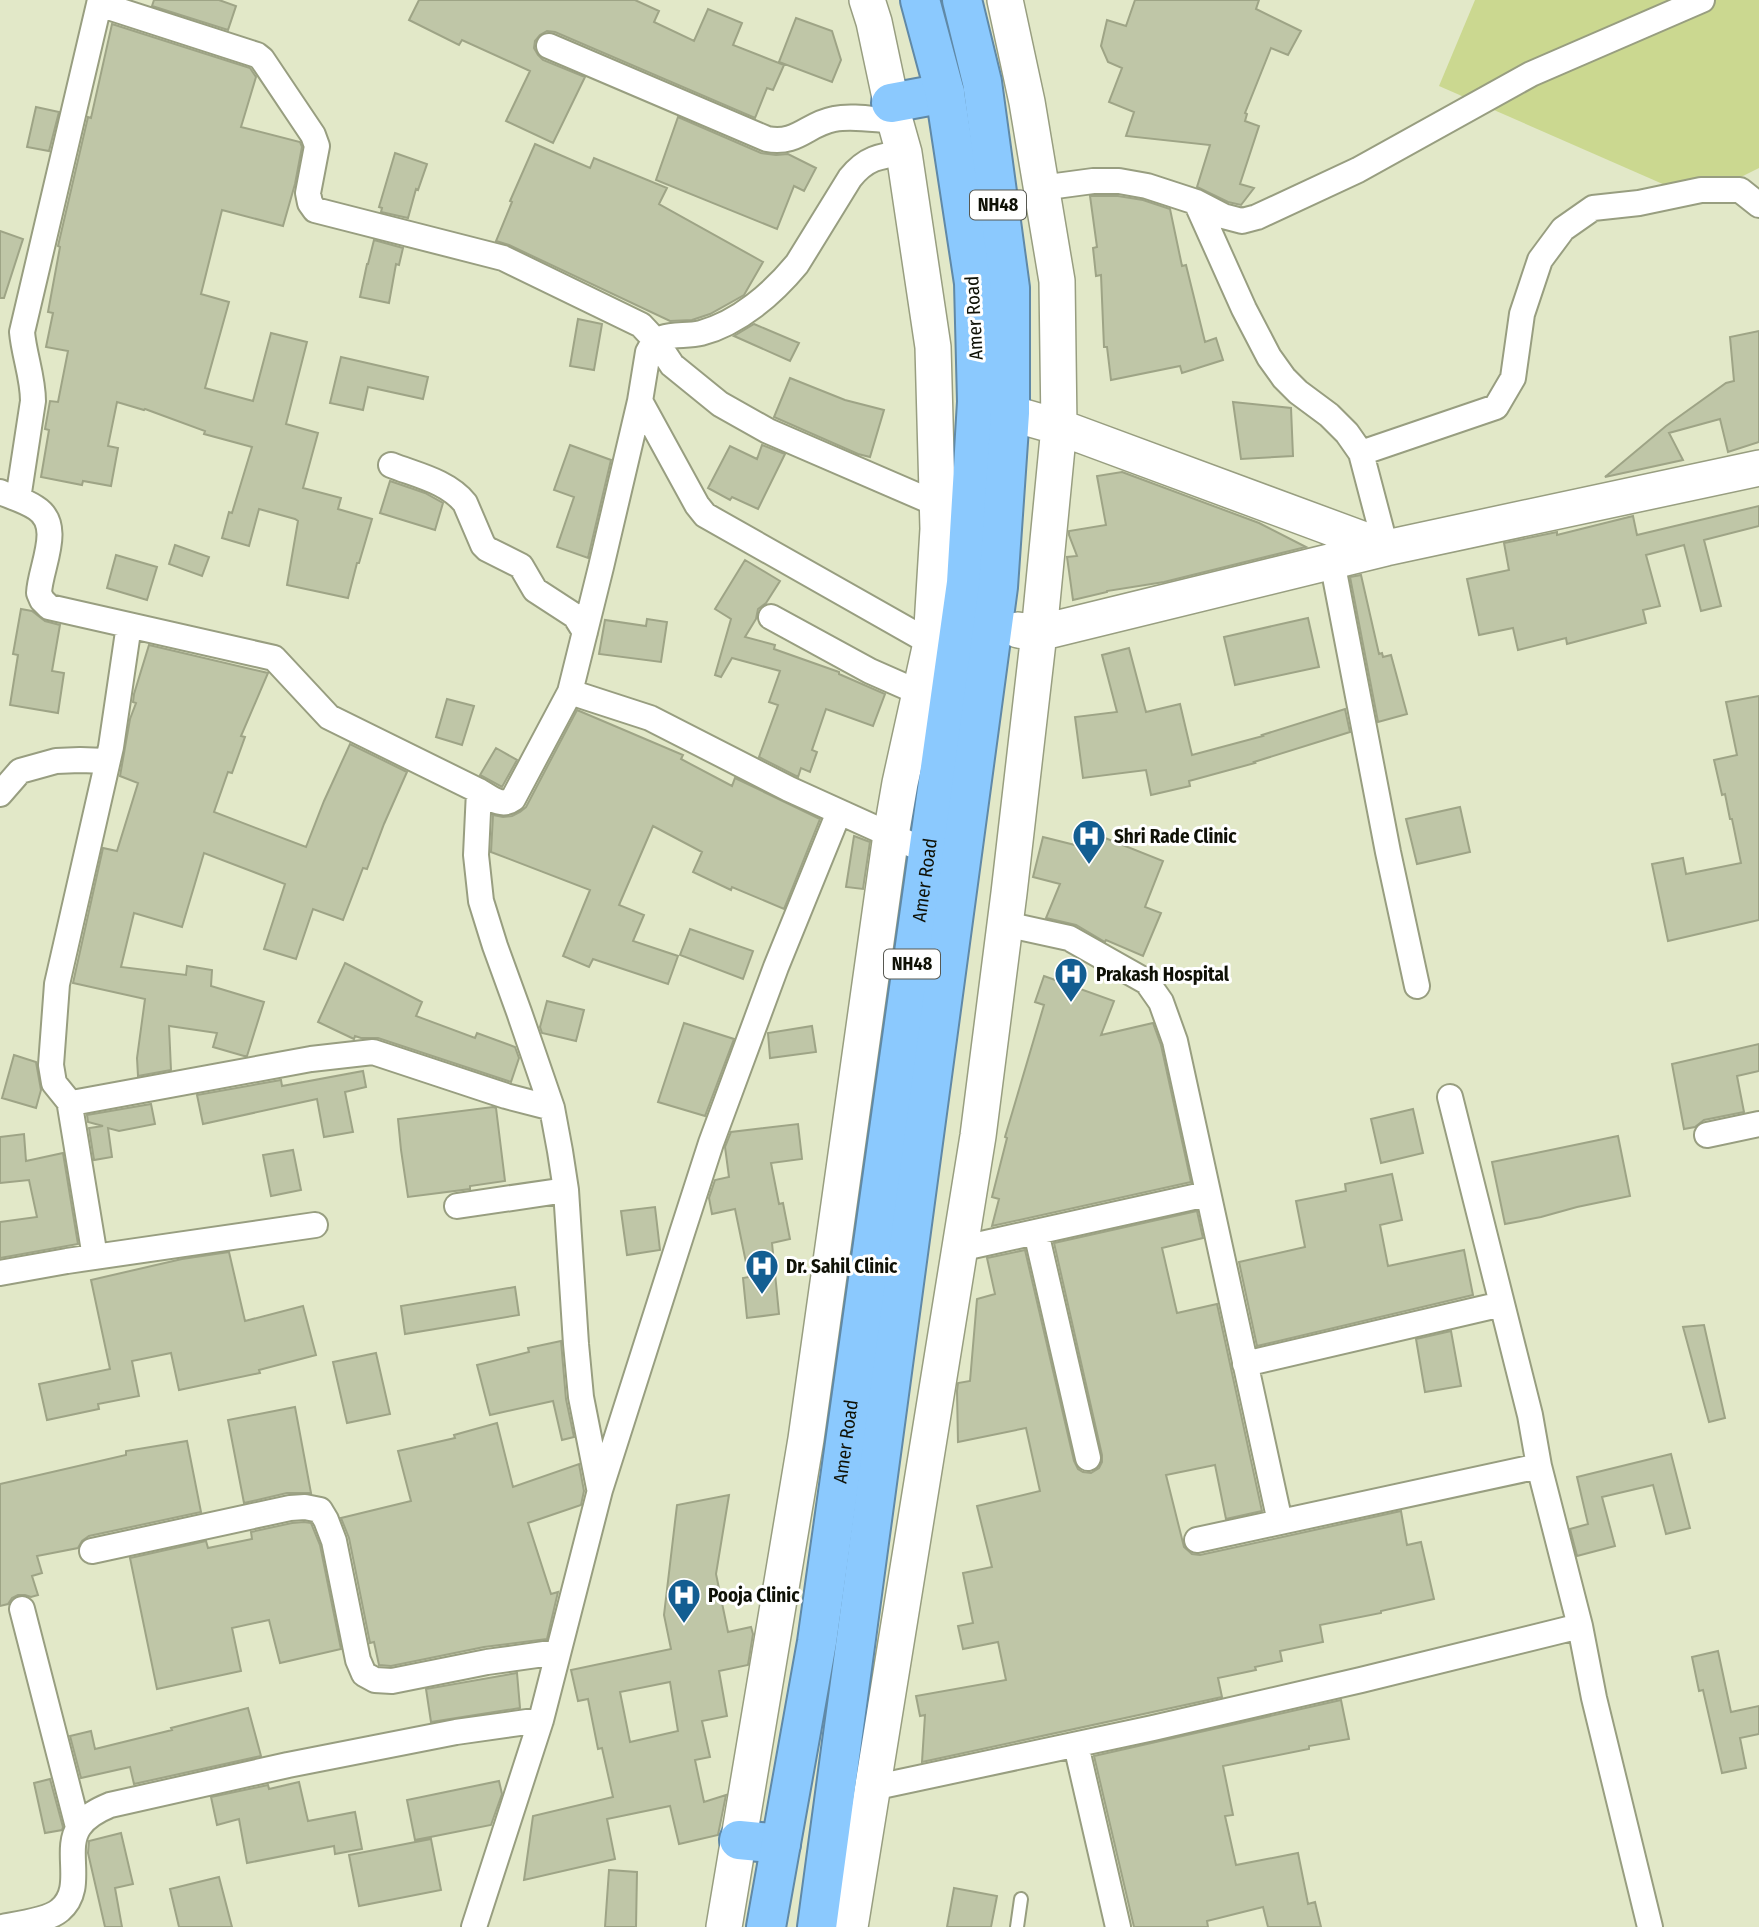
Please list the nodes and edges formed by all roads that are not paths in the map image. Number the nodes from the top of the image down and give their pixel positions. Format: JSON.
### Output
{"nodes":[{"id":1,"x":867,"y":0,"type":"edge"},
{"id":2,"x":920,"y":0,"type":"edge"},
{"id":3,"x":962,"y":0,"type":"edge"},
{"id":4,"x":1005,"y":0,"type":"edge"},
{"id":5,"x":1702,"y":0,"type":"edge"},
{"id":6,"x":99,"y":2,"type":"edge"},
{"id":7,"x":549,"y":46,"type":"dead end"},
{"id":8,"x":945,"y":93,"type":"junction"},
{"id":9,"x":896,"y":126,"type":"junction"},
{"id":10,"x":1041,"y":188,"type":"junction"},
{"id":11,"x":1196,"y":202,"type":"junction"},
{"id":12,"x":1759,"y":205,"type":"edge"},
{"id":13,"x":656,"y":341,"type":"junction"},
{"id":14,"x":640,"y":401,"type":"junction"},
{"id":15,"x":1010,"y":413,"type":"junction"},
{"id":16,"x":1059,"y":427,"type":"junction"},
{"id":17,"x":1361,"y":453,"type":"junction"},
{"id":18,"x":391,"y":466,"type":"dead end"},
{"id":19,"x":1759,"y":468,"type":"edge"},
{"id":20,"x":9,"y":496,"type":"edge"},
{"id":21,"x":937,"y":504,"type":"junction"},
{"id":22,"x":1386,"y":548,"type":"junction"},
{"id":23,"x":1332,"y":561,"type":"junction"},
{"id":24,"x":771,"y":617,"type":"dead end"},
{"id":25,"x":129,"y":625,"type":"junction"},
{"id":26,"x":993,"y":626,"type":"junction"},
{"id":27,"x":585,"y":632,"type":"junction"},
{"id":28,"x":1039,"y":634,"type":"junction"},
{"id":29,"x":931,"y":643,"type":"junction"},
{"id":30,"x":570,"y":692,"type":"junction"},
{"id":31,"x":920,"y":694,"type":"junction"},
{"id":32,"x":107,"y":761,"type":"junction"},
{"id":33,"x":479,"y":791,"type":"junction"},
{"id":34,"x":0,"y":794,"type":"edge"},
{"id":35,"x":839,"y":812,"type":"junction"},
{"id":36,"x":891,"y":835,"type":"junction"},
{"id":37,"x":928,"y":852,"type":"junction"},
{"id":38,"x":1005,"y":923,"type":"junction"},
{"id":39,"x":1417,"y":986,"type":"dead end"},
{"id":40,"x":1450,"y":1097,"type":"dead end"},
{"id":41,"x":71,"y":1104,"type":"junction"},
{"id":42,"x":552,"y":1108,"type":"junction"},
{"id":43,"x":1759,"y":1125,"type":"edge"},
{"id":44,"x":1707,"y":1135,"type":"dead end"},
{"id":45,"x":566,"y":1190,"type":"junction"},
{"id":46,"x":1207,"y":1194,"type":"junction"},
{"id":47,"x":457,"y":1206,"type":"dead end"},
{"id":48,"x":315,"y":1225,"type":"dead end"},
{"id":49,"x":1036,"y":1232,"type":"junction"},
{"id":50,"x":959,"y":1249,"type":"junction"},
{"id":51,"x":94,"y":1257,"type":"junction"},
{"id":52,"x":0,"y":1273,"type":"edge"},
{"id":53,"x":1502,"y":1304,"type":"junction"},
{"id":54,"x":1245,"y":1364,"type":"junction"},
{"id":55,"x":1088,"y":1458,"type":"dead end"},
{"id":56,"x":1539,"y":1466,"type":"junction"},
{"id":57,"x":600,"y":1490,"type":"junction"},
{"id":58,"x":1280,"y":1522,"type":"junction"},
{"id":59,"x":1197,"y":1540,"type":"dead end"},
{"id":60,"x":92,"y":1551,"type":"dead end"},
{"id":61,"x":22,"y":1609,"type":"dead end"},
{"id":62,"x":1580,"y":1626,"type":"junction"},
{"id":63,"x":558,"y":1652,"type":"junction"},
{"id":64,"x":541,"y":1720,"type":"junction"},
{"id":65,"x":1076,"y":1745,"type":"junction"},
{"id":66,"x":872,"y":1788,"type":"junction"},
{"id":67,"x":78,"y":1827,"type":"junction"},
{"id":68,"x":739,"y":1840,"type":"junction"},
{"id":69,"x":780,"y":1844,"type":"junction"},
{"id":70,"x":1021,"y":1899,"type":"dead end"},
{"id":71,"x":2,"y":1927,"type":"edge"},
{"id":72,"x":474,"y":1927,"type":"edge"},
{"id":73,"x":724,"y":1927,"type":"edge"},
{"id":74,"x":766,"y":1927,"type":"edge"},
{"id":75,"x":817,"y":1927,"type":"edge"},
{"id":76,"x":850,"y":1927,"type":"edge"},
{"id":77,"x":1017,"y":1927,"type":"edge"},
{"id":78,"x":1118,"y":1927,"type":"edge"},
{"id":79,"x":1650,"y":1927,"type":"edge"}],
"edges":[{"from":1,"to":9,"type":"street"},
{"from":2,"to":8,"type":"highway","name":"Amer Road","number":"NH48"},
{"from":3,"to":15,"type":"highway","name":"Amer Road","number":"NH48"},
{"from":4,"to":10,"type":"street"},
{"from":5,"to":11,"type":"street"},
{"from":6,"to":13,"type":"street"},
{"from":6,"to":20,"type":"street"},
{"from":7,"to":9,"type":"street"},
{"from":8,"to":9,"type":"highway"},
{"from":8,"to":37,"type":"highway","name":"Amer Road","number":"NH48"},
{"from":9,"to":13,"type":"street"},
{"from":9,"to":21,"type":"street"},
{"from":10,"to":11,"type":"street"},
{"from":10,"to":16,"type":"street"},
{"from":11,"to":17,"type":"street"},
{"from":12,"to":17,"type":"street"},
{"from":13,"to":14,"type":"street"},
{"from":13,"to":21,"type":"street"},
{"from":14,"to":27,"type":"street"},
{"from":14,"to":29,"type":"street"},
{"from":15,"to":16,"type":"street"},
{"from":15,"to":26,"type":"highway","name":"Amer Road","number":"NH48"},
{"from":16,"to":22,"type":"street"},
{"from":16,"to":28,"type":"street"},
{"from":17,"to":22,"type":"street"},
{"from":18,"to":27,"type":"street"},
{"from":19,"to":22,"type":"street"},
{"from":20,"to":25,"type":"street"},
{"from":21,"to":29,"type":"street"},
{"from":22,"to":23,"type":"street"},
{"from":23,"to":28,"type":"street"},
{"from":23,"to":39,"type":"street"},
{"from":24,"to":31,"type":"street"},
{"from":25,"to":32,"type":"street"},
{"from":25,"to":33,"type":"street"},
{"from":26,"to":28,"type":"street"},
{"from":26,"to":75,"type":"highway","name":"Amer Road","number":"NH48"},
{"from":27,"to":30,"type":"street"},
{"from":28,"to":38,"type":"street"},
{"from":29,"to":31,"type":"street"},
{"from":30,"to":33,"type":"street"},
{"from":30,"to":35,"type":"street"},
{"from":31,"to":36,"type":"street"},
{"from":32,"to":34,"type":"street"},
{"from":32,"to":41,"type":"street"},
{"from":33,"to":42,"type":"street"},
{"from":35,"to":36,"type":"street"},
{"from":35,"to":57,"type":"street"},
{"from":36,"to":37,"type":"street"},
{"from":36,"to":68,"type":"street"},
{"from":37,"to":69,"type":"highway","name":"Amer Road","number":"NH48"},
{"from":38,"to":46,"type":"street"},
{"from":38,"to":50,"type":"street"},
{"from":40,"to":53,"type":"street"},
{"from":41,"to":42,"type":"street"},
{"from":41,"to":51,"type":"street"},
{"from":42,"to":45,"type":"street"},
{"from":43,"to":44,"type":"street"},
{"from":45,"to":47,"type":"street"},
{"from":45,"to":57,"type":"street"},
{"from":46,"to":49,"type":"street"},
{"from":46,"to":54,"type":"street"},
{"from":48,"to":51,"type":"street"},
{"from":49,"to":50,"type":"street"},
{"from":49,"to":55,"type":"street"},
{"from":50,"to":66,"type":"street"},
{"from":51,"to":52,"type":"street"},
{"from":53,"to":54,"type":"street"},
{"from":53,"to":56,"type":"street"},
{"from":54,"to":58,"type":"street"},
{"from":56,"to":58,"type":"street"},
{"from":56,"to":62,"type":"street"},
{"from":57,"to":63,"type":"street"},
{"from":58,"to":59,"type":"street"},
{"from":60,"to":63,"type":"street"},
{"from":61,"to":67,"type":"street"},
{"from":62,"to":65,"type":"street"},
{"from":62,"to":79,"type":"street"},
{"from":63,"to":64,"type":"street"},
{"from":64,"to":67,"type":"street"},
{"from":64,"to":72,"type":"street"},
{"from":65,"to":66,"type":"street"},
{"from":65,"to":78,"type":"street"},
{"from":66,"to":76,"type":"street"},
{"from":67,"to":71,"type":"street"},
{"from":68,"to":69,"type":"highway"},
{"from":68,"to":73,"type":"street"},
{"from":69,"to":74,"type":"highway","name":"Amer Road","number":"NH48"},
{"from":70,"to":77,"type":"lane"}]}
